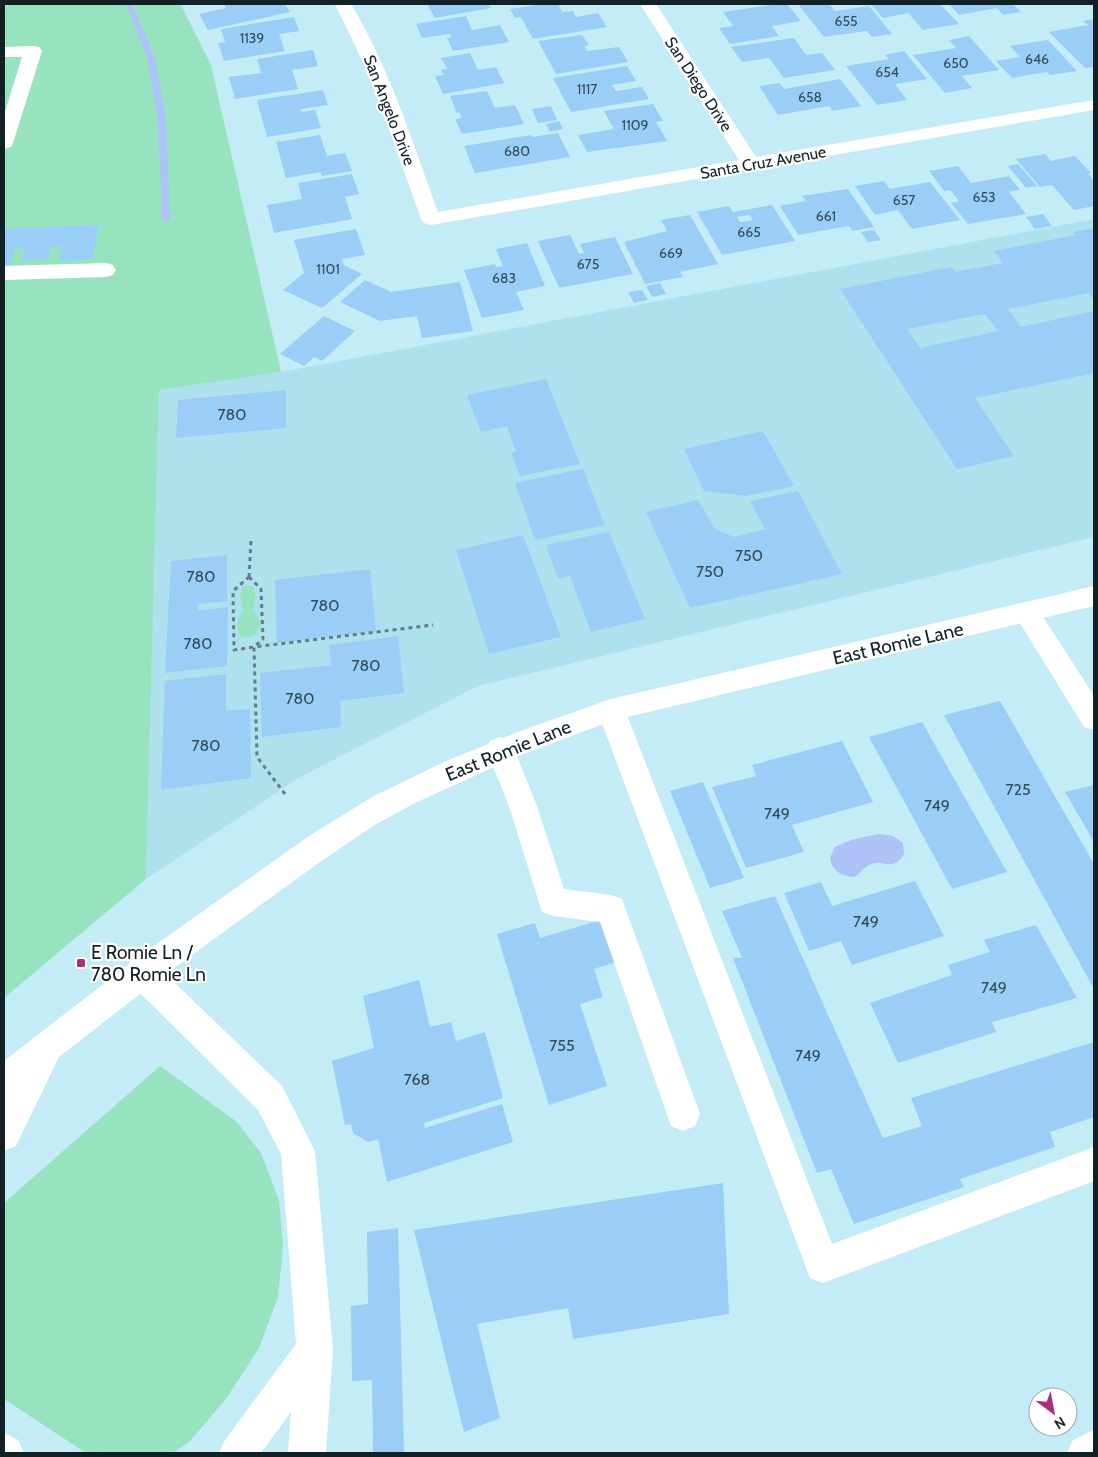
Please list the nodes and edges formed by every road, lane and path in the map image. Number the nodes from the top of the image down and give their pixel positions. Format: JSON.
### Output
{"nodes":[{"id":1,"x":343,"y":4,"type":"edge"},
{"id":2,"x":648,"y":4,"type":"edge"},
{"id":3,"x":4,"y":52,"type":"edge"},
{"id":4,"x":1094,"y":106,"type":"edge"},
{"id":5,"x":4,"y":143,"type":"edge"},
{"id":6,"x":751,"y":164,"type":"junction"},
{"id":7,"x":431,"y":219,"type":"joint"},
{"id":8,"x":106,"y":270,"type":"dead end"},
{"id":9,"x":4,"y":273,"type":"edge"},
{"id":10,"x":251,"y":540,"type":"dead end"},
{"id":11,"x":249,"y":577,"type":"junction"},
{"id":12,"x":1094,"y":596,"type":"edge"},
{"id":13,"x":1027,"y":613,"type":"junction"},
{"id":14,"x":432,"y":625,"type":"dead end"},
{"id":15,"x":254,"y":647,"type":"junction"},
{"id":16,"x":611,"y":710,"type":"junction"},
{"id":17,"x":1094,"y":719,"type":"edge"},
{"id":18,"x":500,"y":749,"type":"junction"},
{"id":19,"x":285,"y":794,"type":"dead end"},
{"id":20,"x":141,"y":972,"type":"junction"},
{"id":21,"x":50,"y":1043,"type":"junction"},
{"id":22,"x":4,"y":1082,"type":"edge"},
{"id":23,"x":683,"y":1114,"type":"dead end"},
{"id":24,"x":4,"y":1134,"type":"edge"},
{"id":25,"x":1094,"y":1164,"type":"edge"},
{"id":26,"x":315,"y":1349,"type":"junction"},
{"id":27,"x":1094,"y":1449,"type":"edge"},
{"id":28,"x":238,"y":1453,"type":"edge"},
{"id":29,"x":307,"y":1453,"type":"edge"},
{"id":30,"x":1086,"y":1453,"type":"edge"}],
"edges":[{"from":1,"to":7,"type":"street","name":"San Angelo Drive"},
{"from":2,"to":6,"type":"street","name":"San Diego Drive"},
{"from":3,"to":5,"type":"street"},
{"from":4,"to":6,"type":"street","name":"Santa Cruz Avenue"},
{"from":6,"to":7,"type":"street","name":"Santa Cruz Avenue"},
{"from":8,"to":9,"type":"street"},
{"from":10,"to":11,"type":"path"},
{"from":11,"to":15,"type":"path"},
{"from":11,"to":15,"type":"path"},
{"from":12,"to":13,"type":"street","name":"East Romie Lane"},
{"from":13,"to":16,"type":"street","name":"East Romie Lane"},
{"from":13,"to":17,"type":"street"},
{"from":14,"to":15,"type":"path"},
{"from":15,"to":19,"type":"path"},
{"from":16,"to":18,"type":"street","name":"East Romie Lane"},
{"from":16,"to":25,"type":"street"},
{"from":18,"to":20,"type":"street","name":"East Romie Lane"},
{"from":18,"to":23,"type":"street"},
{"from":20,"to":21,"type":"street","name":"East Romie Lane"},
{"from":20,"to":26,"type":"street"},
{"from":21,"to":22,"type":"street","name":"East Romie Lane"},
{"from":21,"to":24,"type":"street"},
{"from":26,"to":28,"type":"street"},
{"from":26,"to":29,"type":"street"},
{"from":27,"to":30,"type":"street"}]}
